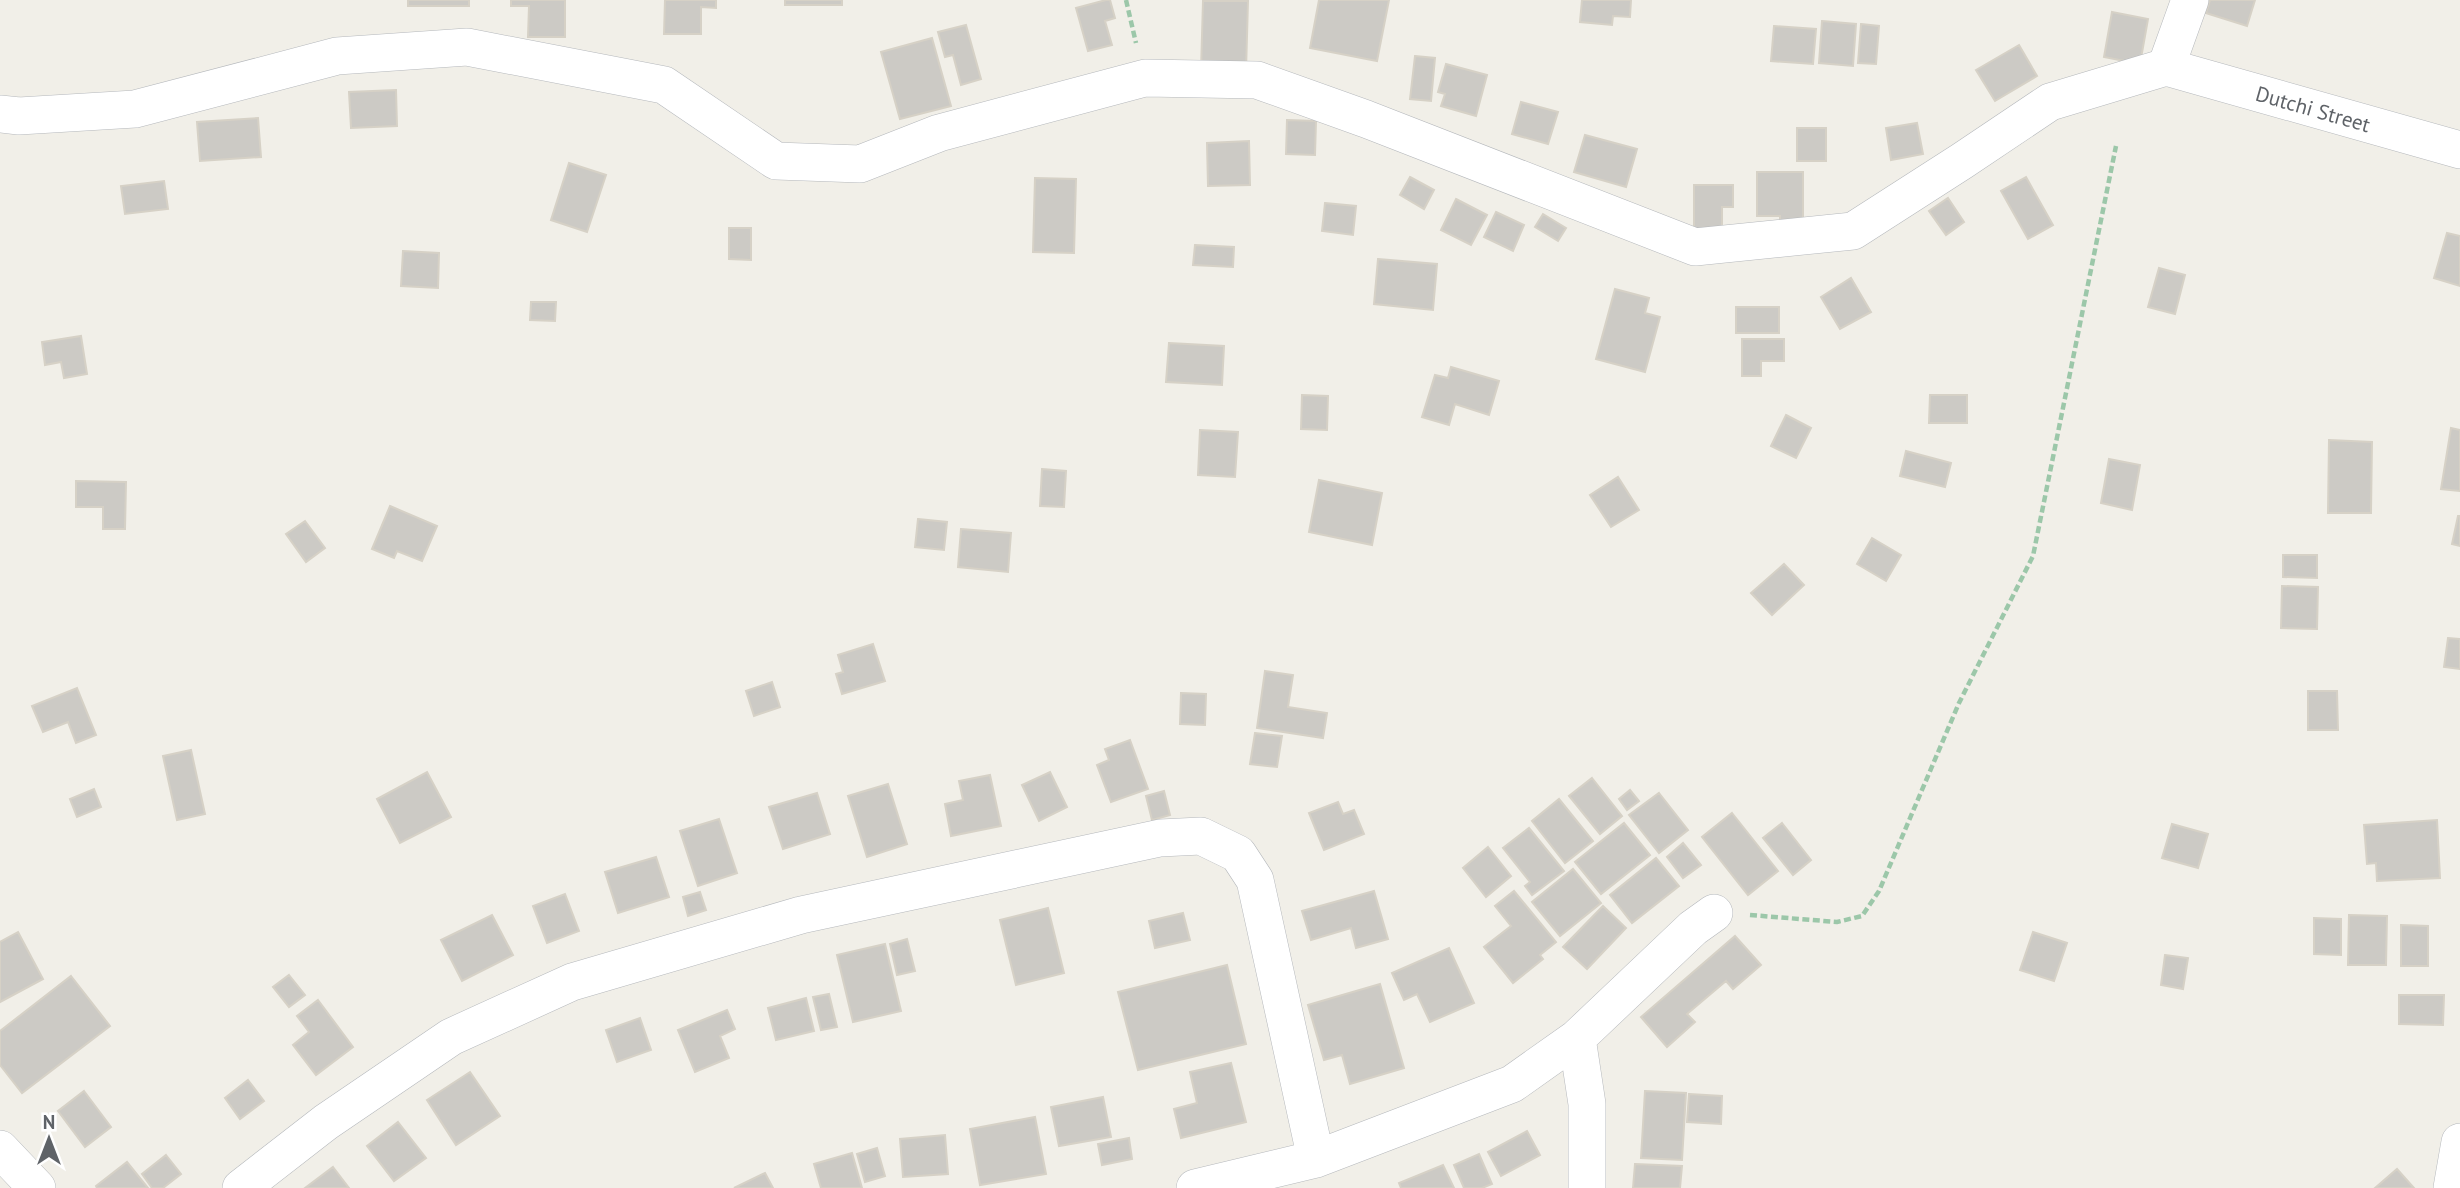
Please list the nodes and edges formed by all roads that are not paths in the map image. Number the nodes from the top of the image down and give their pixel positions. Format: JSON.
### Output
{"nodes":[{"id":1,"x":2190,"y":0,"type":"edge"},
{"id":2,"x":2166,"y":68,"type":"junction"},
{"id":3,"x":0,"y":114,"type":"edge"},
{"id":4,"x":2460,"y":150,"type":"edge"},
{"id":5,"x":1714,"y":913,"type":"road end"},
{"id":6,"x":1577,"y":1038,"type":"junction"},
{"id":7,"x":2460,"y":1142,"type":"edge"},
{"id":8,"x":0,"y":1149,"type":"edge"},
{"id":9,"x":1316,"y":1159,"type":"junction"},
{"id":10,"x":37,"y":1188,"type":"edge"},
{"id":11,"x":240,"y":1188,"type":"edge"},
{"id":12,"x":1195,"y":1188,"type":"edge"},
{"id":13,"x":1587,"y":1188,"type":"edge"},
{"id":14,"x":2452,"y":1188,"type":"edge"}],
"edges":[{"from":1,"to":2,"type":"street"},
{"from":2,"to":3,"type":"street"},
{"from":2,"to":4,"type":"street","name":"Dutchi Street"},
{"from":5,"to":6,"type":"street"},
{"from":6,"to":9,"type":"street"},
{"from":6,"to":13,"type":"street"},
{"from":7,"to":14,"type":"street"},
{"from":8,"to":10,"type":"street"},
{"from":9,"to":11,"type":"street"},
{"from":9,"to":12,"type":"street"}]}
